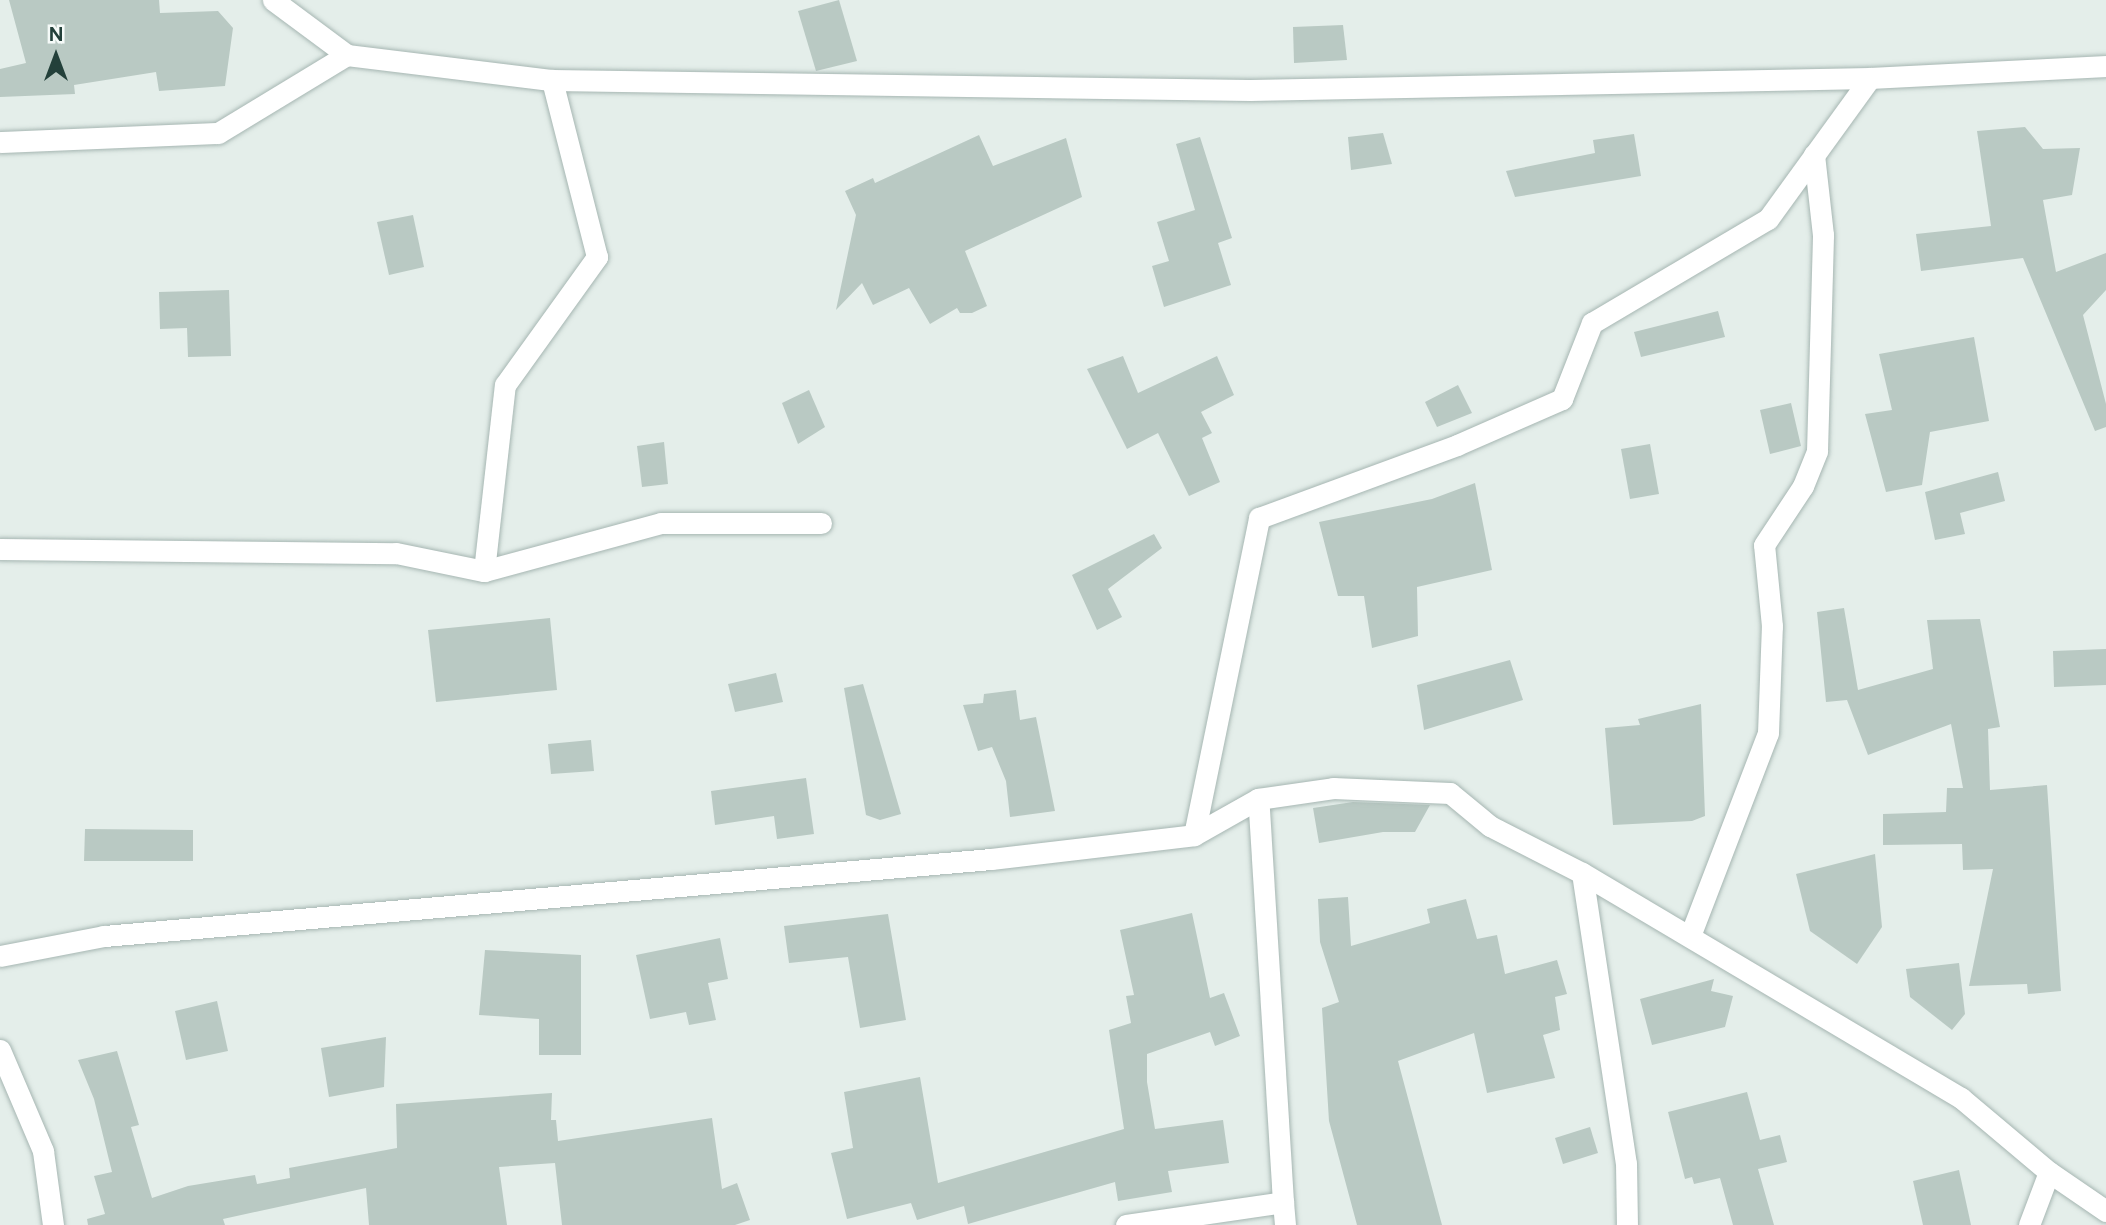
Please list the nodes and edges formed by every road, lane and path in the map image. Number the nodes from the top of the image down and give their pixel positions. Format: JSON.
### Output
{"nodes":[{"id":1,"x":273,"y":0,"type":"edge"},
{"id":2,"x":347,"y":55,"type":"junction"},
{"id":3,"x":2106,"y":66,"type":"edge"},
{"id":4,"x":1870,"y":78,"type":"junction"},
{"id":5,"x":552,"y":80,"type":"junction"},
{"id":6,"x":0,"y":142,"type":"edge"},
{"id":7,"x":1814,"y":155,"type":"junction"},
{"id":8,"x":821,"y":523,"type":"dead end"},
{"id":9,"x":0,"y":548,"type":"edge"},
{"id":10,"x":484,"y":571,"type":"junction"},
{"id":11,"x":1258,"y":799,"type":"junction"},
{"id":12,"x":1194,"y":835,"type":"junction"},
{"id":13,"x":1582,"y":873,"type":"junction"},
{"id":14,"x":1690,"y":936,"type":"junction"},
{"id":15,"x":0,"y":956,"type":"edge"},
{"id":16,"x":0,"y":1050,"type":"edge"},
{"id":17,"x":2049,"y":1172,"type":"junction"},
{"id":18,"x":1283,"y":1202,"type":"junction"},
{"id":19,"x":2106,"y":1211,"type":"edge"},
{"id":20,"x":53,"y":1225,"type":"edge"},
{"id":21,"x":1126,"y":1225,"type":"edge"},
{"id":22,"x":1285,"y":1225,"type":"edge"},
{"id":23,"x":1627,"y":1225,"type":"edge"},
{"id":24,"x":2029,"y":1225,"type":"edge"}],
"edges":[{"from":1,"to":2,"type":"street"},
{"from":2,"to":5,"type":"street"},
{"from":2,"to":6,"type":"street"},
{"from":3,"to":4,"type":"street"},
{"from":4,"to":5,"type":"street"},
{"from":4,"to":7,"type":"street"},
{"from":5,"to":10,"type":"street"},
{"from":7,"to":12,"type":"street"},
{"from":7,"to":14,"type":"street"},
{"from":8,"to":10,"type":"street"},
{"from":9,"to":10,"type":"street"},
{"from":11,"to":12,"type":"street"},
{"from":11,"to":13,"type":"street"},
{"from":11,"to":18,"type":"street"},
{"from":12,"to":15,"type":"street"},
{"from":13,"to":14,"type":"street"},
{"from":13,"to":23,"type":"street"},
{"from":14,"to":17,"type":"street"},
{"from":16,"to":20,"type":"street"},
{"from":17,"to":19,"type":"street"},
{"from":17,"to":24,"type":"street"},
{"from":18,"to":21,"type":"street"},
{"from":18,"to":22,"type":"street"}]}
